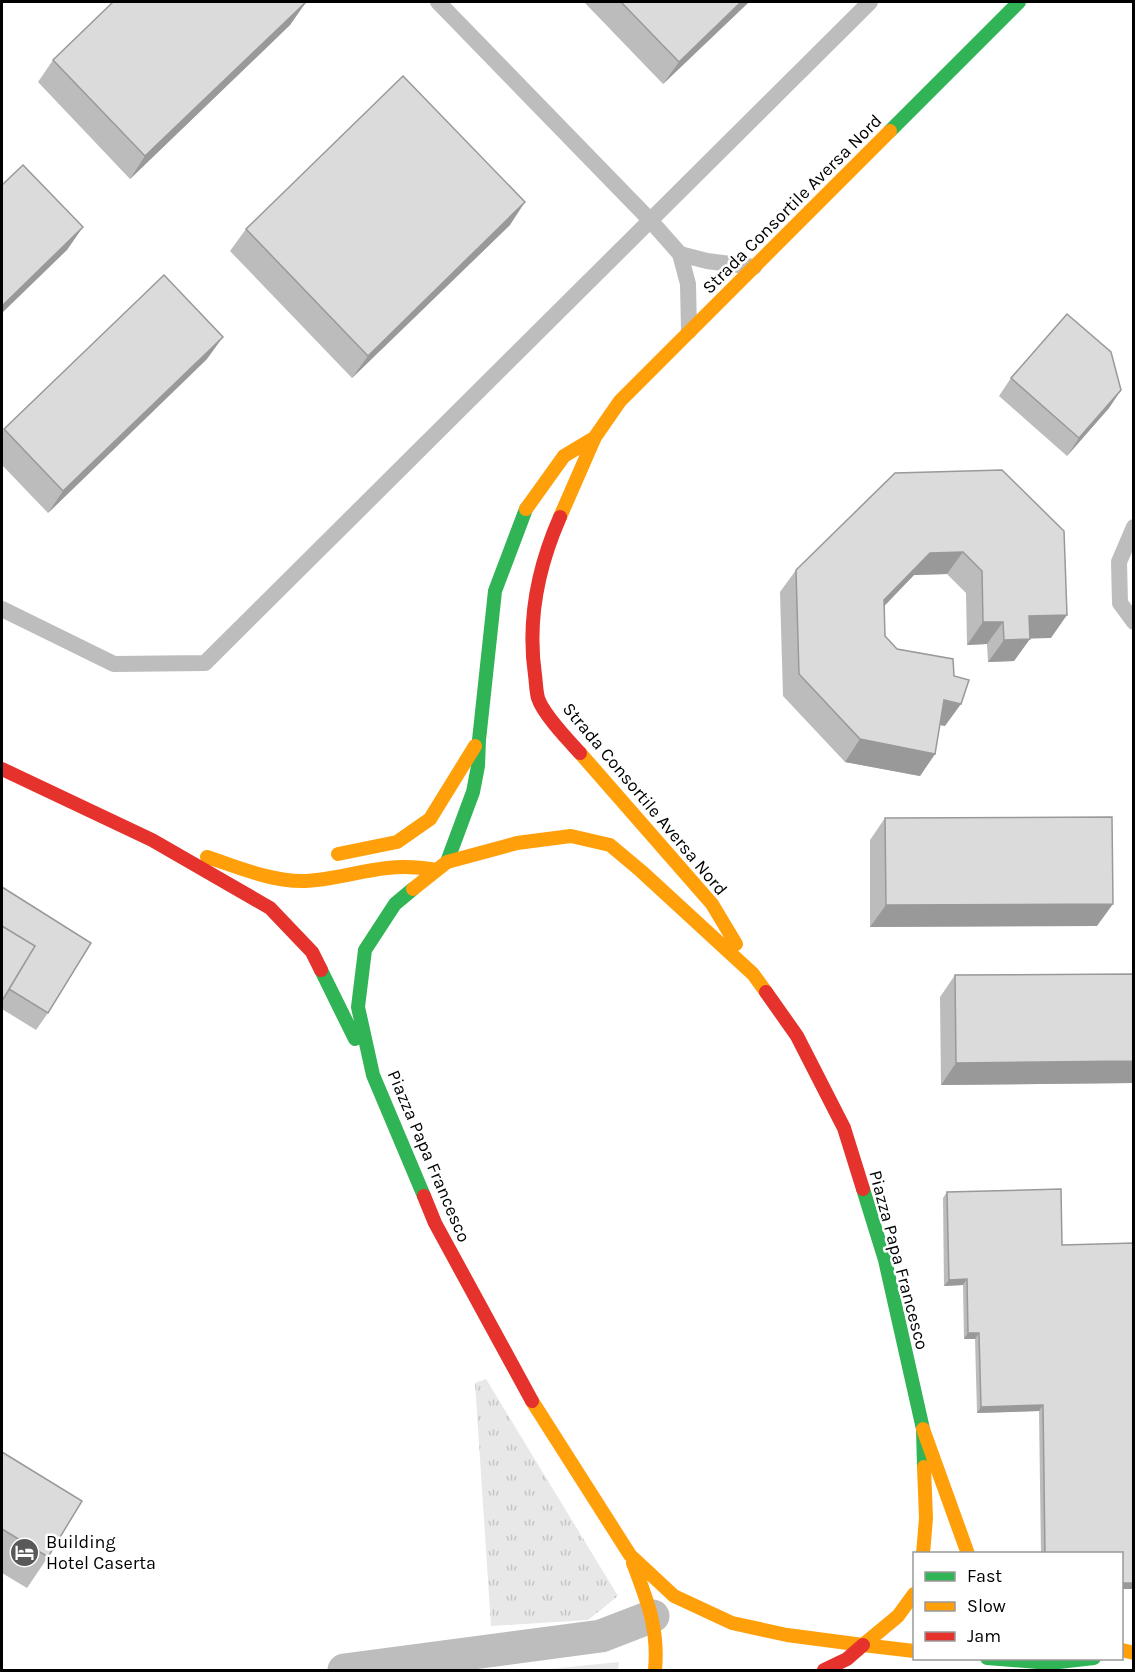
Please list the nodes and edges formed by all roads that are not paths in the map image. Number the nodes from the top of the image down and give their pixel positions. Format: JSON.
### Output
{"nodes":[{"id":1,"x":438,"y":2,"type":"edge"},
{"id":2,"x":870,"y":2,"type":"edge"},
{"id":3,"x":1019,"y":2,"type":"edge"},
{"id":4,"x":650,"y":220,"type":"junction"},
{"id":5,"x":680,"y":254,"type":"junction"},
{"id":6,"x":754,"y":267,"type":"junction"},
{"id":7,"x":689,"y":332,"type":"junction"},
{"id":8,"x":595,"y":437,"type":"junction"},
{"id":9,"x":1134,"y":527,"type":"edge"},
{"id":10,"x":2,"y":609,"type":"edge"},
{"id":11,"x":1134,"y":622,"type":"edge"},
{"id":12,"x":479,"y":740,"type":"junction"},
{"id":13,"x":2,"y":769,"type":"edge"},
{"id":14,"x":152,"y":840,"type":"junction"},
{"id":15,"x":327,"y":855,"type":"dead end"},
{"id":16,"x":274,"y":866,"type":"dead end"},
{"id":17,"x":442,"y":866,"type":"junction"},
{"id":18,"x":257,"y":872,"type":"junction"},
{"id":19,"x":753,"y":974,"type":"junction"},
{"id":20,"x":373,"y":1075,"type":"junction"},
{"id":21,"x":923,"y":1429,"type":"junction"},
{"id":22,"x":923,"y":1552,"type":"edge"},
{"id":23,"x":967,"y":1552,"type":"edge"},
{"id":24,"x":630,"y":1556,"type":"junction"},
{"id":25,"x":913,"y":1598,"type":"edge"},
{"id":26,"x":653,"y":1616,"type":"junction"},
{"id":27,"x":862,"y":1645,"type":"junction"},
{"id":28,"x":913,"y":1651,"type":"edge"},
{"id":29,"x":1003,"y":1660,"type":"edge"},
{"id":30,"x":1083,"y":1660,"type":"edge"},
{"id":31,"x":1050,"y":1663,"type":"junction"},
{"id":32,"x":344,"y":1671,"type":"edge"},
{"id":33,"x":655,"y":1671,"type":"edge"},
{"id":34,"x":824,"y":1671,"type":"edge"},
{"id":35,"x":1003,"y":1671,"type":"edge"}],
"edges":[{"from":1,"to":4,"type":"lane"},
{"from":2,"to":4,"type":"lane"},
{"from":3,"to":6,"type":"main road","name":"Strada Consortile Aversa Nord"},
{"from":4,"to":5,"type":"lane"},
{"from":4,"to":10,"type":"lane"},
{"from":5,"to":6,"type":"lane"},
{"from":5,"to":7,"type":"lane"},
{"from":6,"to":7,"type":"main road","name":"Strada Consortile Aversa Nord"},
{"from":7,"to":8,"type":"main road","name":"Strada Consortile Aversa Nord"},
{"from":8,"to":12,"type":"main road","name":"Strada Consortile Aversa Nord"},
{"from":8,"to":19,"type":"main road","name":"Strada Consortile Aversa Nord"},
{"from":9,"to":11,"type":"lane"},
{"from":12,"to":15,"type":"main road","name":"Strada Consortile Aversa Nord"},
{"from":12,"to":17,"type":"main road","name":"Strada Consortile Aversa Nord"},
{"from":13,"to":14,"type":"main road"},
{"from":14,"to":18,"type":"main road"},
{"from":14,"to":20,"type":"main road"},
{"from":16,"to":18,"type":"main road"},
{"from":17,"to":18,"type":"main road"},
{"from":17,"to":19,"type":"main road","name":"Piazza Papa Francesco"},
{"from":17,"to":20,"type":"main road","name":"Piazza Papa Francesco"},
{"from":19,"to":21,"type":"main road","name":"Piazza Papa Francesco"},
{"from":20,"to":24,"type":"main road","name":"Piazza Papa Francesco"},
{"from":21,"to":22,"type":"main road","name":"Piazza Papa Francesco"},
{"from":21,"to":23,"type":"main road"},
{"from":24,"to":26,"type":"main road"},
{"from":24,"to":27,"type":"main road","name":"Piazza Papa Francesco"},
{"from":25,"to":27,"type":"main road"},
{"from":26,"to":32,"type":"street"},
{"from":26,"to":33,"type":"main road"},
{"from":27,"to":28,"type":"main road","name":"Piazza Papa Francesco"},
{"from":27,"to":34,"type":"main road"},
{"from":29,"to":31,"type":"main road"},
{"from":30,"to":31,"type":"main road"},
{"from":31,"to":35,"type":"main road"}]}
